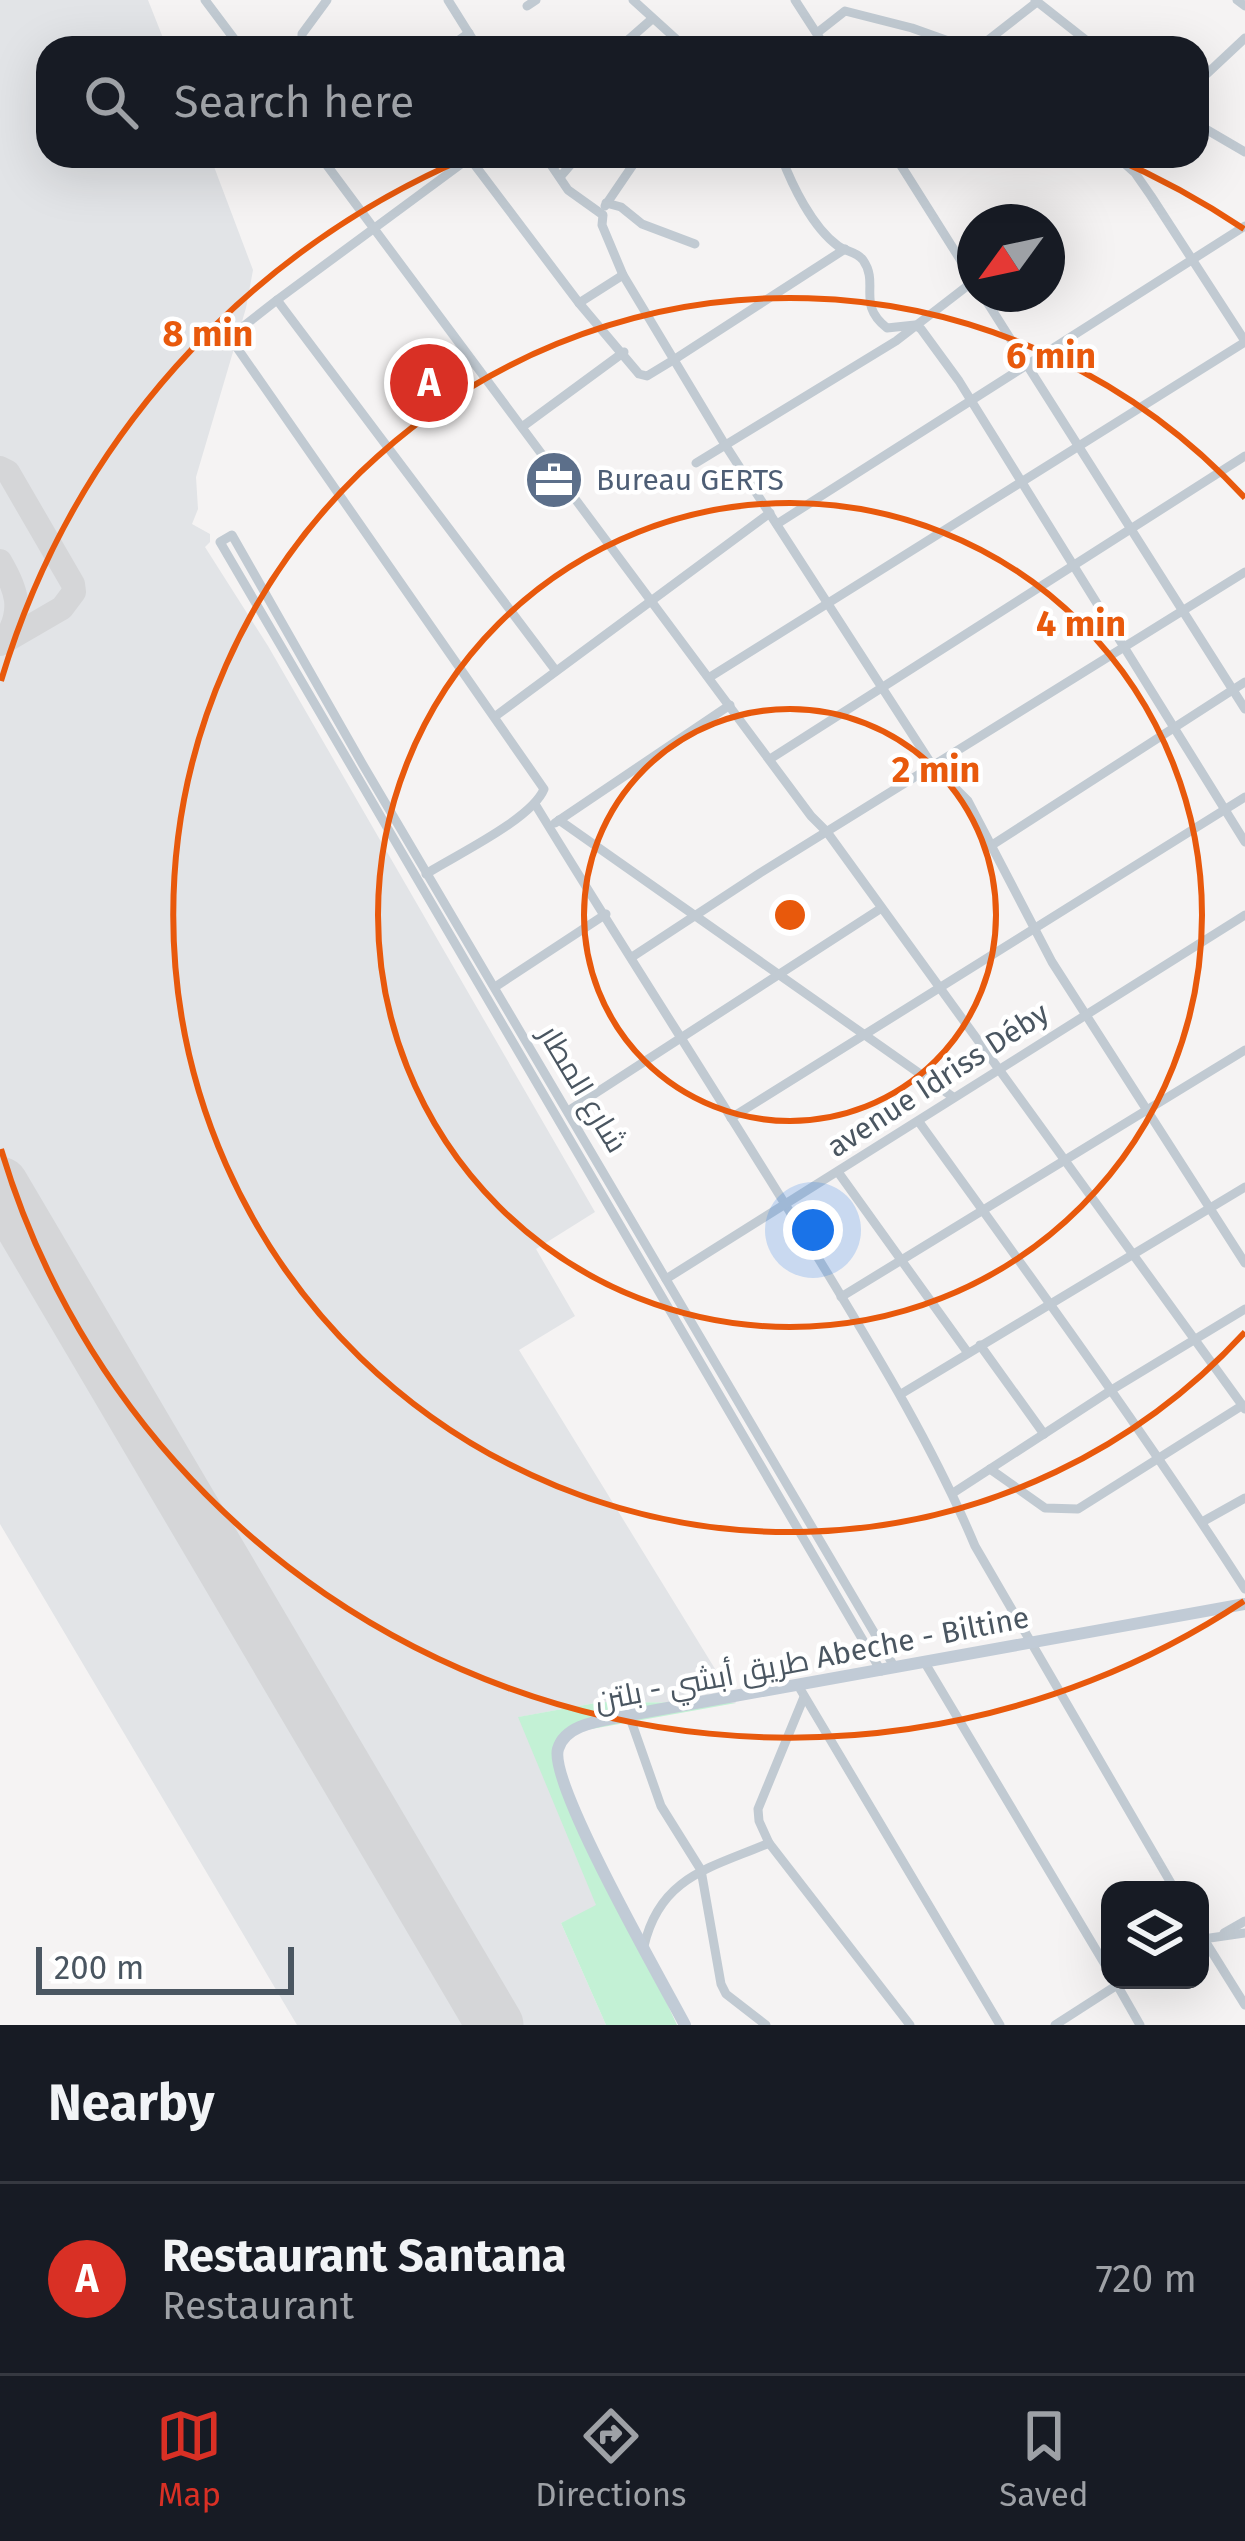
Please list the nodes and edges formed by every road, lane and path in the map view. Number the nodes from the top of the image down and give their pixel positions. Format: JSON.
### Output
{"nodes":[{"id":1,"x":206,"y":0,"type":"edge"},
{"id":2,"x":327,"y":0,"type":"edge"},
{"id":3,"x":448,"y":0,"type":"edge"},
{"id":4,"x":633,"y":0,"type":"edge"},
{"id":5,"x":795,"y":0,"type":"edge"},
{"id":6,"x":1237,"y":0,"type":"edge"},
{"id":7,"x":1036,"y":1,"type":"edge"},
{"id":8,"x":1245,"y":6,"type":"edge"},
{"id":9,"x":652,"y":20,"type":"junction"},
{"id":10,"x":469,"y":33,"type":"junction"},
{"id":11,"x":817,"y":33,"type":"junction"},
{"id":12,"x":232,"y":36,"type":"edge"},
{"id":13,"x":302,"y":36,"type":"edge"},
{"id":14,"x":465,"y":36,"type":"edge"},
{"id":15,"x":471,"y":36,"type":"edge"},
{"id":16,"x":633,"y":36,"type":"edge"},
{"id":17,"x":671,"y":36,"type":"edge"},
{"id":18,"x":819,"y":36,"type":"edge"},
{"id":19,"x":934,"y":36,"type":"edge"},
{"id":20,"x":993,"y":36,"type":"edge"},
{"id":21,"x":1081,"y":36,"type":"edge"},
{"id":22,"x":1245,"y":38,"type":"edge"},
{"id":23,"x":1209,"y":72,"type":"edge"},
{"id":24,"x":1209,"y":130,"type":"edge"},
{"id":25,"x":1243,"y":148,"type":"edge"},
{"id":26,"x":329,"y":168,"type":"edge"},
{"id":27,"x":455,"y":168,"type":"edge"},
{"id":28,"x":478,"y":168,"type":"edge"},
{"id":29,"x":553,"y":168,"type":"edge"},
{"id":30,"x":568,"y":168,"type":"edge"},
{"id":31,"x":630,"y":168,"type":"edge"},
{"id":32,"x":788,"y":168,"type":"edge"},
{"id":33,"x":903,"y":168,"type":"edge"},
{"id":34,"x":1128,"y":168,"type":"edge"},
{"id":35,"x":560,"y":178,"type":"junction"},
{"id":36,"x":606,"y":203,"type":"junction"},
{"id":37,"x":603,"y":215,"type":"junction"},
{"id":38,"x":1245,"y":226,"type":"edge"},
{"id":39,"x":373,"y":227,"type":"junction"},
{"id":40,"x":695,"y":244,"type":"dead end"},
{"id":41,"x":845,"y":249,"type":"junction"},
{"id":42,"x":957,"y":254,"type":"edge"},
{"id":43,"x":1191,"y":259,"type":"junction"},
{"id":44,"x":623,"y":275,"type":"junction"},
{"id":45,"x":957,"y":294,"type":"edge"},
{"id":46,"x":277,"y":300,"type":"junction"},
{"id":47,"x":579,"y":303,"type":"junction"},
{"id":48,"x":994,"y":312,"type":"edge"},
{"id":49,"x":915,"y":325,"type":"junction"},
{"id":50,"x":1245,"y":342,"type":"edge"},
{"id":51,"x":624,"y":352,"type":"junction"},
{"id":52,"x":675,"y":359,"type":"junction"},
{"id":53,"x":1028,"y":365,"type":"junction"},
{"id":54,"x":972,"y":400,"type":"junction"},
{"id":55,"x":523,"y":427,"type":"junction"},
{"id":56,"x":724,"y":443,"type":"junction"},
{"id":57,"x":1078,"y":445,"type":"junction"},
{"id":58,"x":1245,"y":456,"type":"edge"},
{"id":59,"x":696,"y":463,"type":"dead end"},
{"id":60,"x":1019,"y":483,"type":"junction"},
{"id":61,"x":770,"y":513,"type":"junction"},
{"id":62,"x":777,"y":524,"type":"junction"},
{"id":63,"x":1132,"y":526,"type":"junction"},
{"id":64,"x":1072,"y":566,"type":"junction"},
{"id":65,"x":1245,"y":572,"type":"edge"},
{"id":66,"x":653,"y":599,"type":"junction"},
{"id":67,"x":830,"y":603,"type":"junction"},
{"id":68,"x":1184,"y":610,"type":"junction"},
{"id":69,"x":1123,"y":646,"type":"junction"},
{"id":70,"x":556,"y":671,"type":"junction"},
{"id":71,"x":710,"y":677,"type":"junction"},
{"id":72,"x":883,"y":686,"type":"junction"},
{"id":73,"x":1240,"y":686,"type":"edge"},
{"id":74,"x":730,"y":705,"type":"junction"},
{"id":75,"x":1245,"y":709,"type":"edge"},
{"id":76,"x":496,"y":715,"type":"junction"},
{"id":77,"x":1175,"y":728,"type":"junction"},
{"id":78,"x":770,"y":759,"type":"junction"},
{"id":79,"x":932,"y":765,"type":"junction"},
{"id":80,"x":1245,"y":797,"type":"edge"},
{"id":81,"x":535,"y":804,"type":"junction"},
{"id":82,"x":1225,"y":810,"type":"junction"},
{"id":83,"x":559,"y":820,"type":"junction"},
{"id":84,"x":548,"y":827,"type":"junction"},
{"id":85,"x":827,"y":832,"type":"junction"},
{"id":86,"x":1245,"y":842,"type":"edge"},
{"id":87,"x":988,"y":847,"type":"junction"},
{"id":88,"x":428,"y":873,"type":"junction"},
{"id":89,"x":417,"y":880,"type":"junction"},
{"id":90,"x":880,"y":909,"type":"junction"},
{"id":91,"x":607,"y":914,"type":"junction"},
{"id":92,"x":697,"y":915,"type":"junction"},
{"id":93,"x":1245,"y":915,"type":"edge"},
{"id":94,"x":1034,"y":931,"type":"junction"},
{"id":95,"x":632,"y":957,"type":"junction"},
{"id":96,"x":778,"y":974,"type":"junction"},
{"id":97,"x":494,"y":987,"type":"junction"},
{"id":98,"x":940,"y":989,"type":"junction"},
{"id":99,"x":1086,"y":1014,"type":"junction"},
{"id":100,"x":863,"y":1035,"type":"junction"},
{"id":101,"x":683,"y":1037,"type":"junction"},
{"id":102,"x":1245,"y":1050,"type":"edge"},
{"id":103,"x":1001,"y":1069,"type":"junction"},
{"id":104,"x":953,"y":1097,"type":"junction"},
{"id":105,"x":1148,"y":1109,"type":"junction"},
{"id":106,"x":568,"y":1111,"type":"junction"},
{"id":107,"x":731,"y":1118,"type":"junction"},
{"id":108,"x":919,"y":1122,"type":"junction"},
{"id":109,"x":1064,"y":1160,"type":"junction"},
{"id":110,"x":838,"y":1172,"type":"junction"},
{"id":111,"x":1245,"y":1186,"type":"edge"},
{"id":112,"x":786,"y":1206,"type":"junction"},
{"id":113,"x":982,"y":1210,"type":"junction"},
{"id":114,"x":1209,"y":1210,"type":"junction"},
{"id":115,"x":1132,"y":1255,"type":"junction"},
{"id":116,"x":901,"y":1262,"type":"junction"},
{"id":117,"x":1245,"y":1264,"type":"edge"},
{"id":118,"x":661,"y":1281,"type":"junction"},
{"id":119,"x":842,"y":1297,"type":"junction"},
{"id":120,"x":1049,"y":1305,"type":"junction"},
{"id":121,"x":1245,"y":1309,"type":"edge"},
{"id":122,"x":1196,"y":1341,"type":"junction"},
{"id":123,"x":980,"y":1345,"type":"junction"},
{"id":124,"x":968,"y":1353,"type":"junction"},
{"id":125,"x":1113,"y":1389,"type":"junction"},
{"id":126,"x":901,"y":1394,"type":"junction"},
{"id":127,"x":1244,"y":1407,"type":"edge"},
{"id":128,"x":1044,"y":1434,"type":"junction"},
{"id":129,"x":1159,"y":1456,"type":"junction"},
{"id":130,"x":990,"y":1469,"type":"junction"},
{"id":131,"x":953,"y":1493,"type":"junction"},
{"id":132,"x":1245,"y":1498,"type":"edge"},
{"id":133,"x":1202,"y":1522,"type":"junction"},
{"id":134,"x":1245,"y":1589,"type":"edge"},
{"id":135,"x":1245,"y":1604,"type":"edge"},
{"id":136,"x":1031,"y":1643,"type":"junction"},
{"id":137,"x":925,"y":1663,"type":"junction"},
{"id":138,"x":888,"y":1669,"type":"junction"},
{"id":139,"x":802,"y":1692,"type":"junction"},
{"id":140,"x":629,"y":1715,"type":"junction"},
{"id":141,"x":769,"y":1843,"type":"junction"},
{"id":142,"x":701,"y":1870,"type":"junction"},
{"id":143,"x":1170,"y":1881,"type":"edge"},
{"id":144,"x":1245,"y":1921,"type":"edge"},
{"id":145,"x":1245,"y":1933,"type":"edge"},
{"id":146,"x":1222,"y":1934,"type":"junction"},
{"id":147,"x":1209,"y":1936,"type":"edge"},
{"id":148,"x":644,"y":1946,"type":"junction"},
{"id":149,"x":1209,"y":1949,"type":"edge"},
{"id":150,"x":1101,"y":1953,"type":"edge"},
{"id":151,"x":1104,"y":1989,"type":"edge"},
{"id":152,"x":1122,"y":1989,"type":"edge"},
{"id":153,"x":1245,"y":2005,"type":"edge"},
{"id":154,"x":685,"y":2025,"type":"edge"},
{"id":155,"x":766,"y":2025,"type":"edge"},
{"id":156,"x":910,"y":2025,"type":"edge"},
{"id":157,"x":1000,"y":2025,"type":"edge"},
{"id":158,"x":1055,"y":2025,"type":"edge"},
{"id":159,"x":1140,"y":2025,"type":"edge"}],
"edges":[{"from":1,"to":12,"type":"street"},
{"from":2,"to":13,"type":"street"},
{"from":3,"to":10,"type":"street"},
{"from":4,"to":9,"type":"street"},
{"from":5,"to":11,"type":"street"},
{"from":6,"to":8,"type":"street"},
{"from":7,"to":20,"type":"street"},
{"from":7,"to":21,"type":"street"},
{"from":9,"to":16,"type":"street"},
{"from":9,"to":17,"type":"street"},
{"from":10,"to":14,"type":"street"},
{"from":10,"to":15,"type":"street"},
{"from":11,"to":18,"type":"street"},
{"from":11,"to":19,"type":"street"},
{"from":22,"to":23,"type":"street"},
{"from":24,"to":25,"type":"street"},
{"from":26,"to":39,"type":"street"},
{"from":27,"to":39,"type":"street"},
{"from":28,"to":47,"type":"street"},
{"from":29,"to":35,"type":"street"},
{"from":30,"to":35,"type":"street"},
{"from":31,"to":36,"type":"street"},
{"from":32,"to":41,"type":"street"},
{"from":33,"to":42,"type":"street"},
{"from":34,"to":43,"type":"street"},
{"from":35,"to":37,"type":"street"},
{"from":36,"to":37,"type":"street"},
{"from":36,"to":40,"type":"street"},
{"from":37,"to":44,"type":"street"},
{"from":38,"to":43,"type":"street"},
{"from":39,"to":46,"type":"street"},
{"from":39,"to":55,"type":"street"},
{"from":41,"to":49,"type":"street"},
{"from":41,"to":52,"type":"street"},
{"from":43,"to":50,"type":"street"},
{"from":43,"to":53,"type":"street"},
{"from":44,"to":47,"type":"street"},
{"from":44,"to":52,"type":"street"},
{"from":45,"to":49,"type":"street"},
{"from":46,"to":70,"type":"street"},
{"from":46,"to":76,"type":"street"},
{"from":47,"to":51,"type":"street"},
{"from":48,"to":53,"type":"street"},
{"from":49,"to":54,"type":"street"},
{"from":49,"to":56,"type":"street"},
{"from":50,"to":57,"type":"street"},
{"from":51,"to":52,"type":"street"},
{"from":51,"to":55,"type":"street"},
{"from":52,"to":56,"type":"street"},
{"from":53,"to":54,"type":"street"},
{"from":53,"to":57,"type":"street"},
{"from":54,"to":60,"type":"street"},
{"from":54,"to":62,"type":"street"},
{"from":55,"to":66,"type":"street"},
{"from":56,"to":59,"type":"street"},
{"from":56,"to":61,"type":"street"},
{"from":57,"to":60,"type":"street"},
{"from":57,"to":63,"type":"street"},
{"from":58,"to":63,"type":"street"},
{"from":60,"to":64,"type":"street"},
{"from":60,"to":67,"type":"street"},
{"from":61,"to":62,"type":"street"},
{"from":61,"to":66,"type":"street"},
{"from":62,"to":67,"type":"street"},
{"from":63,"to":64,"type":"street"},
{"from":63,"to":68,"type":"street"},
{"from":64,"to":69,"type":"street"},
{"from":64,"to":72,"type":"street"},
{"from":65,"to":68,"type":"street"},
{"from":66,"to":70,"type":"street"},
{"from":66,"to":71,"type":"street"},
{"from":67,"to":71,"type":"street"},
{"from":67,"to":72,"type":"street"},
{"from":68,"to":69,"type":"street"},
{"from":68,"to":73,"type":"street"},
{"from":69,"to":77,"type":"street"},
{"from":69,"to":79,"type":"street"},
{"from":70,"to":76,"type":"street"},
{"from":71,"to":74,"type":"street"},
{"from":72,"to":78,"type":"street"},
{"from":72,"to":79,"type":"street"},
{"from":73,"to":75,"type":"street"},
{"from":73,"to":77,"type":"street"},
{"from":74,"to":78,"type":"street"},
{"from":74,"to":83,"type":"street"},
{"from":76,"to":81,"type":"street"},
{"from":77,"to":82,"type":"street"},
{"from":77,"to":87,"type":"street"},
{"from":78,"to":85,"type":"street"},
{"from":79,"to":85,"type":"street"},
{"from":79,"to":87,"type":"street"},
{"from":80,"to":82,"type":"street"},
{"from":81,"to":84,"type":"street"},
{"from":81,"to":88,"type":"street"},
{"from":82,"to":86,"type":"street"},
{"from":82,"to":94,"type":"street"},
{"from":83,"to":84,"type":"street"},
{"from":83,"to":92,"type":"street"},
{"from":84,"to":91,"type":"street"},
{"from":85,"to":90,"type":"street"},
{"from":85,"to":92,"type":"street"},
{"from":87,"to":94,"type":"street"},
{"from":88,"to":89,"type":"street"},
{"from":88,"to":89,"type":"street","name":"شارع المطار"},
{"from":88,"to":97,"type":"street","name":"شارع المطار"},
{"from":89,"to":118,"type":"street","name":"شارع المطار"},
{"from":90,"to":96,"type":"street"},
{"from":90,"to":98,"type":"street"},
{"from":91,"to":95,"type":"street"},
{"from":91,"to":97,"type":"street"},
{"from":92,"to":95,"type":"street"},
{"from":92,"to":96,"type":"street"},
{"from":93,"to":99,"type":"street","name":"avenue Idriss Déby"},
{"from":94,"to":98,"type":"street"},
{"from":94,"to":99,"type":"street"},
{"from":95,"to":101,"type":"street"},
{"from":96,"to":100,"type":"street"},
{"from":96,"to":101,"type":"street"},
{"from":97,"to":106,"type":"street","name":"شارع المطار"},
{"from":98,"to":100,"type":"street"},
{"from":98,"to":103,"type":"street"},
{"from":99,"to":103,"type":"street","name":"avenue Idriss Déby"},
{"from":99,"to":105,"type":"street"},
{"from":100,"to":104,"type":"street"},
{"from":100,"to":107,"type":"street"},
{"from":101,"to":106,"type":"street"},
{"from":101,"to":107,"type":"street"},
{"from":102,"to":105,"type":"street"},
{"from":103,"to":104,"type":"street","name":"avenue Idriss Déby"},
{"from":103,"to":109,"type":"street"},
{"from":104,"to":108,"type":"street","name":"avenue Idriss Déby"},
{"from":105,"to":109,"type":"street"},
{"from":105,"to":114,"type":"street"},
{"from":106,"to":118,"type":"street","name":"شارع المطار"},
{"from":107,"to":112,"type":"street"},
{"from":108,"to":110,"type":"street","name":"avenue Idriss Déby"},
{"from":108,"to":113,"type":"street"},
{"from":109,"to":113,"type":"street"},
{"from":109,"to":115,"type":"street"},
{"from":110,"to":112,"type":"street","name":"avenue Idriss Déby"},
{"from":110,"to":116,"type":"street"},
{"from":111,"to":114,"type":"street"},
{"from":112,"to":118,"type":"street","name":"avenue Idriss Déby"},
{"from":112,"to":119,"type":"street"},
{"from":113,"to":116,"type":"street"},
{"from":113,"to":120,"type":"street"},
{"from":114,"to":115,"type":"street"},
{"from":114,"to":117,"type":"street"},
{"from":115,"to":120,"type":"street"},
{"from":115,"to":122,"type":"street"},
{"from":116,"to":119,"type":"street"},
{"from":116,"to":124,"type":"street"},
{"from":118,"to":138,"type":"street","name":"شارع المطار"},
{"from":119,"to":126,"type":"street"},
{"from":120,"to":123,"type":"street"},
{"from":120,"to":125,"type":"street"},
{"from":121,"to":122,"type":"street"},
{"from":122,"to":125,"type":"street"},
{"from":122,"to":127,"type":"street"},
{"from":123,"to":124,"type":"street"},
{"from":123,"to":128,"type":"street"},
{"from":124,"to":126,"type":"street"},
{"from":125,"to":128,"type":"street"},
{"from":125,"to":129,"type":"street"},
{"from":126,"to":131,"type":"street"},
{"from":127,"to":129,"type":"street"},
{"from":128,"to":130,"type":"street"},
{"from":129,"to":130,"type":"street"},
{"from":129,"to":133,"type":"street"},
{"from":130,"to":131,"type":"street"},
{"from":131,"to":136,"type":"street"},
{"from":132,"to":133,"type":"street"},
{"from":133,"to":134,"type":"street"},
{"from":135,"to":136,"type":"main road","name":"طريق أبشي - بلتن Abeche - Biltine"},
{"from":136,"to":137,"type":"main road","name":"طريق أبشي - بلتن Abeche - Biltine"},
{"from":136,"to":143,"type":"street"},
{"from":137,"to":138,"type":"main road","name":"طريق أبشي - بلتن Abeche - Biltine"},
{"from":137,"to":150,"type":"street"},
{"from":138,"to":139,"type":"main road","name":"طريق أبشي - بلتن Abeche - Biltine"},
{"from":139,"to":140,"type":"main road","name":"طريق أبشي - بلتن Abeche - Biltine"},
{"from":139,"to":141,"type":"street"},
{"from":139,"to":157,"type":"street"},
{"from":140,"to":142,"type":"street"},
{"from":140,"to":148,"type":"main road","name":"طريق أبشي - بلتن Abeche - Biltine"},
{"from":141,"to":142,"type":"street"},
{"from":141,"to":156,"type":"street"},
{"from":142,"to":148,"type":"street"},
{"from":142,"to":155,"type":"street"},
{"from":144,"to":146,"type":"street"},
{"from":145,"to":146,"type":"street"},
{"from":146,"to":147,"type":"street"},
{"from":148,"to":154,"type":"main road","name":"طريق أبشي - بلتن Abeche - Biltine"},
{"from":149,"to":153,"type":"street"},
{"from":151,"to":158,"type":"street"},
{"from":152,"to":159,"type":"street"}]}
